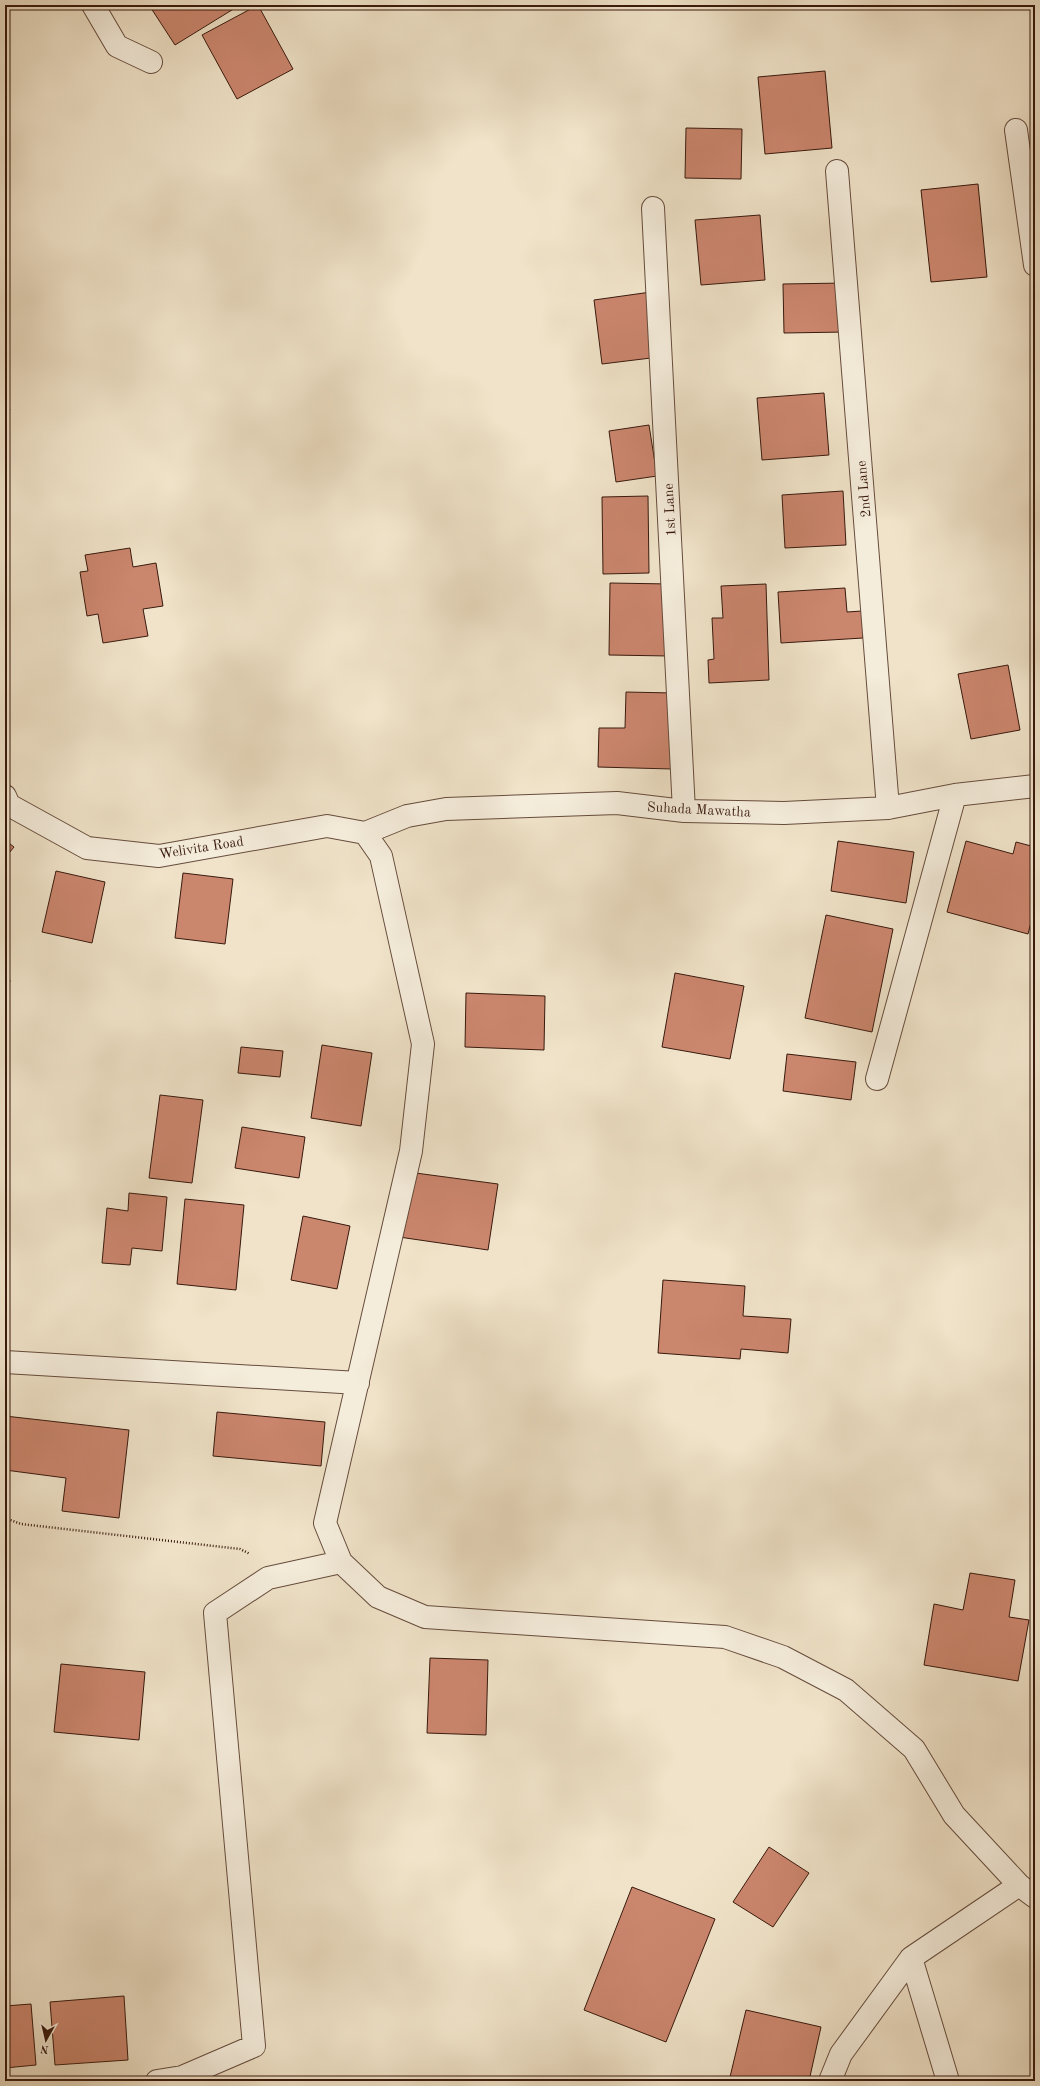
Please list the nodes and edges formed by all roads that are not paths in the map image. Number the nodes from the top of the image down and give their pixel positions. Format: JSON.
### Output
{"nodes":[{"id":1,"x":93,"y":5,"type":"edge"},
{"id":2,"x":151,"y":62,"type":"dead end"},
{"id":3,"x":1016,"y":130,"type":"dead end"},
{"id":4,"x":838,"y":171,"type":"dead end"},
{"id":5,"x":653,"y":208,"type":"dead end"},
{"id":6,"x":1035,"y":265,"type":"edge"},
{"id":7,"x":1035,"y":786,"type":"edge"},
{"id":8,"x":955,"y":795,"type":"junction"},
{"id":9,"x":5,"y":796,"type":"edge"},
{"id":10,"x":888,"y":808,"type":"junction"},
{"id":11,"x":684,"y":811,"type":"junction"},
{"id":12,"x":365,"y":833,"type":"junction"},
{"id":13,"x":877,"y":1079,"type":"dead end"},
{"id":14,"x":5,"y":1362,"type":"edge"},
{"id":15,"x":358,"y":1383,"type":"junction"},
{"id":16,"x":341,"y":1562,"type":"junction"},
{"id":17,"x":1027,"y":1891,"type":"edge"},
{"id":18,"x":911,"y":1958,"type":"junction"},
{"id":19,"x":158,"y":2081,"type":"edge"},
{"id":20,"x":830,"y":2081,"type":"edge"},
{"id":21,"x":948,"y":2081,"type":"edge"}],
"edges":[{"from":1,"to":2,"type":"street"},
{"from":3,"to":6,"type":"street"},
{"from":4,"to":10,"type":"street","name":"2nd Lane"},
{"from":5,"to":11,"type":"street","name":"1st Lane"},
{"from":7,"to":8,"type":"street","name":"Suhada Mawatha"},
{"from":8,"to":10,"type":"street","name":"Suhada Mawatha"},
{"from":8,"to":13,"type":"street"},
{"from":9,"to":12,"type":"street","name":"Welivita Road"},
{"from":10,"to":11,"type":"street","name":"Suhada Mawatha"},
{"from":11,"to":12,"type":"street","name":"Suhada Mawatha"},
{"from":12,"to":15,"type":"street"},
{"from":14,"to":15,"type":"street"},
{"from":15,"to":16,"type":"street"},
{"from":16,"to":17,"type":"street"},
{"from":16,"to":19,"type":"street"},
{"from":17,"to":18,"type":"street"},
{"from":18,"to":20,"type":"street"},
{"from":18,"to":21,"type":"street"}]}
